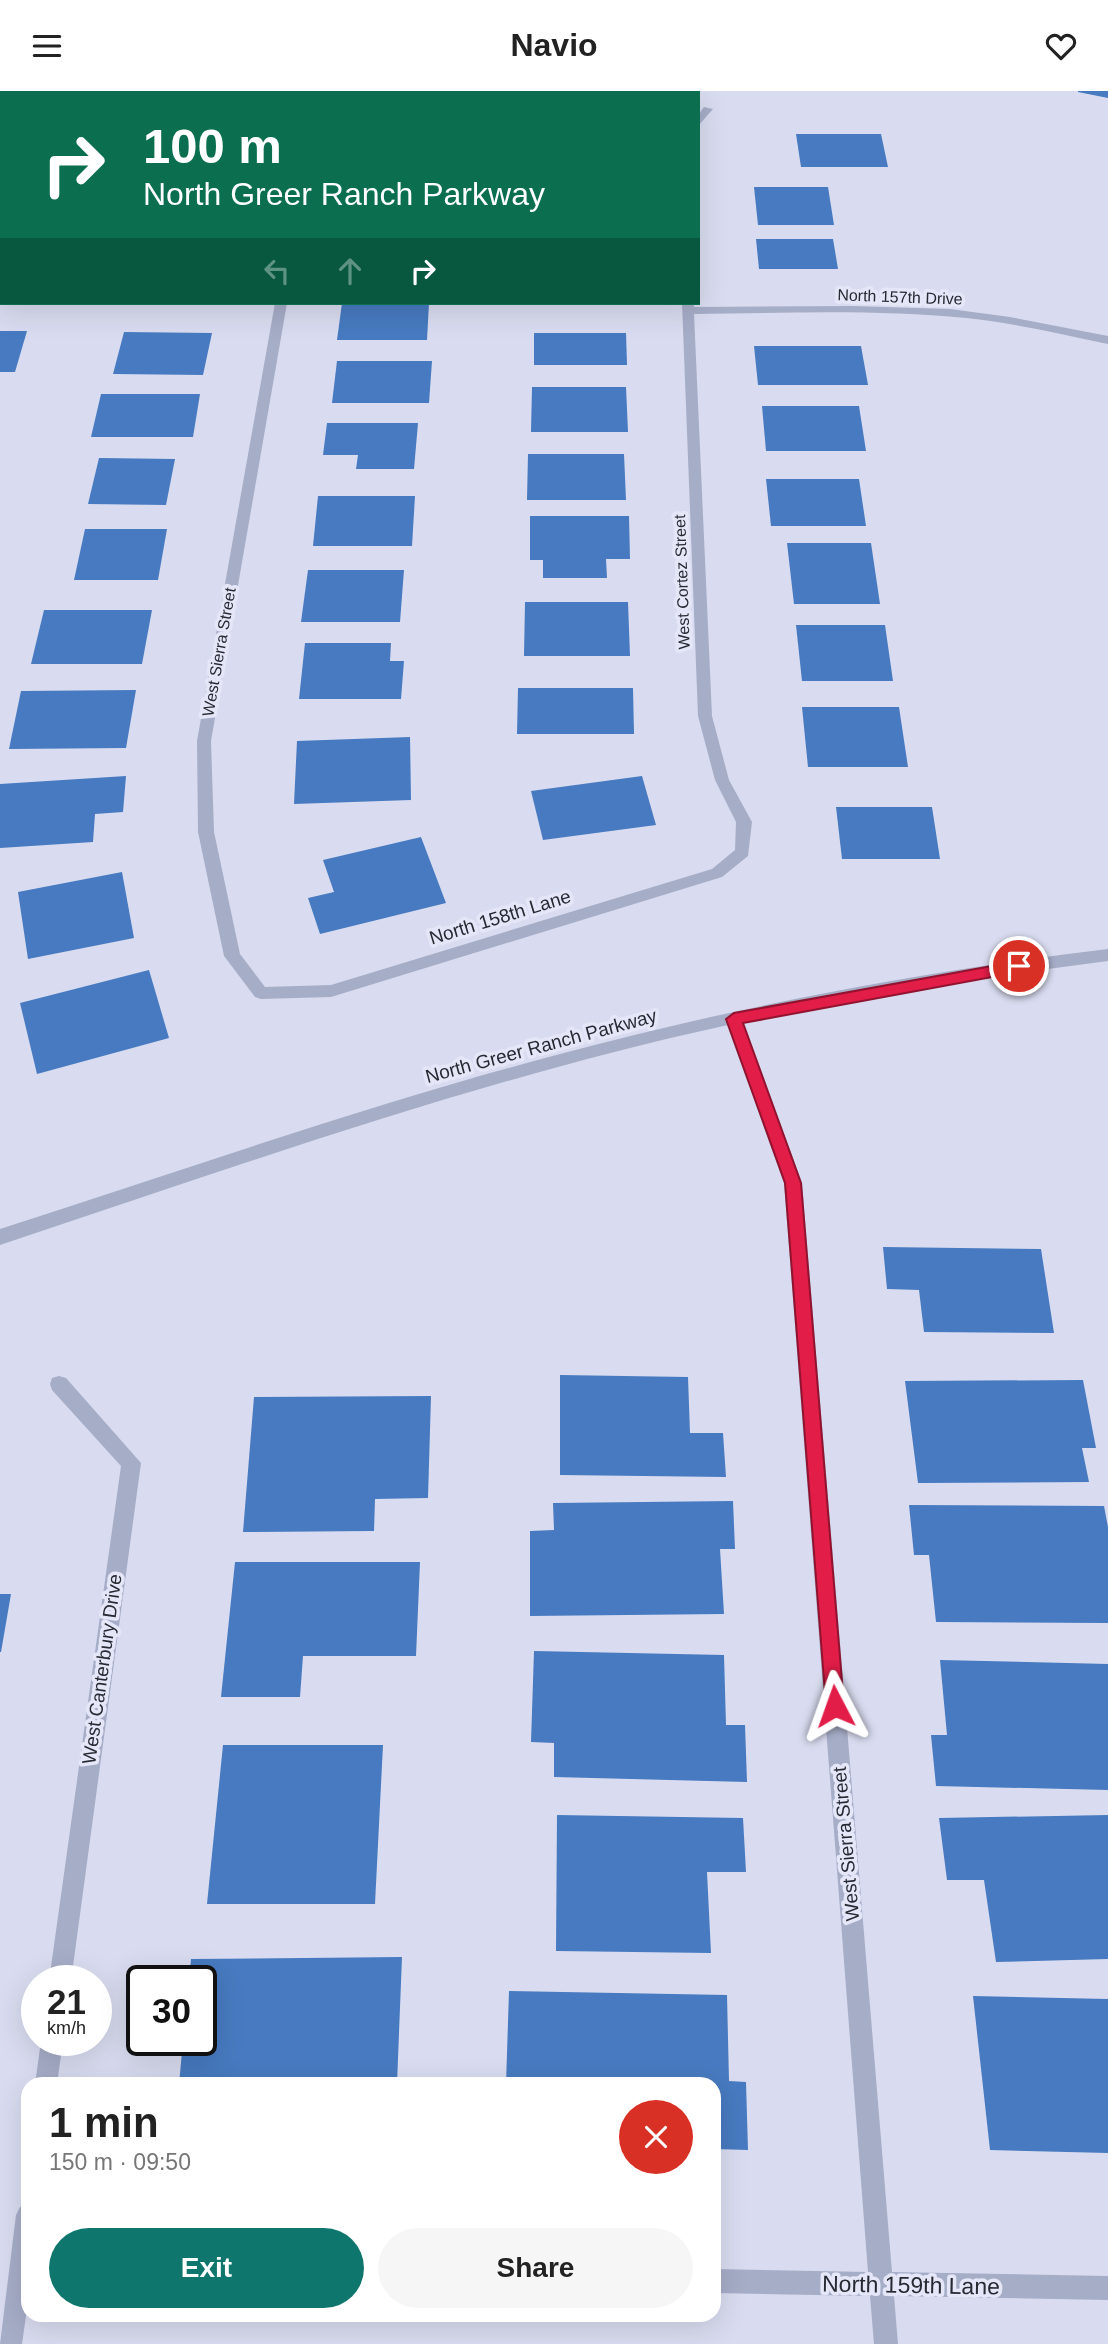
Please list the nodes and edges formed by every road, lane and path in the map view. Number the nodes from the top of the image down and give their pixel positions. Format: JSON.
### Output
{"nodes":[{"id":1,"x":708,"y":109,"type":"dead end"},
{"id":2,"x":700,"y":120,"type":"edge"},
{"id":3,"x":281,"y":305,"type":"edge"},
{"id":4,"x":688,"y":307,"type":"edge"},
{"id":5,"x":1108,"y":340,"type":"edge"},
{"id":6,"x":743,"y":852,"type":"joint"},
{"id":7,"x":1108,"y":955,"type":"edge"},
{"id":8,"x":261,"y":993,"type":"joint"},
{"id":9,"x":734,"y":1019,"type":"junction"},
{"id":10,"x":0,"y":1237,"type":"edge"},
{"id":11,"x":59,"y":1384,"type":"dead end"},
{"id":12,"x":62,"y":1965,"type":"edge"},
{"id":13,"x":50,"y":2056,"type":"edge"},
{"id":14,"x":47,"y":2077,"type":"edge"},
{"id":15,"x":721,"y":2281,"type":"edge"},
{"id":16,"x":21,"y":2284,"type":"edge"},
{"id":17,"x":881,"y":2284,"type":"junction"},
{"id":18,"x":1108,"y":2288,"type":"edge"},
{"id":19,"x":10,"y":2344,"type":"edge"},
{"id":20,"x":886,"y":2344,"type":"edge"}],
"edges":[{"from":1,"to":2,"type":"street"},
{"from":3,"to":8,"type":"street","name":"West Sierra Street"},
{"from":4,"to":5,"type":"street","name":"North 157th Drive"},
{"from":4,"to":6,"type":"street","name":"West Cortez Street"},
{"from":6,"to":8,"type":"street","name":"North 158th Lane"},
{"from":7,"to":9,"type":"street","name":"North Greer Ranch Parkway"},
{"from":9,"to":10,"type":"street","name":"North Greer Ranch Parkway"},
{"from":9,"to":17,"type":"street","name":"West Sierra Street"},
{"from":11,"to":12,"type":"street","name":"West Canterbury Drive"},
{"from":13,"to":14,"type":"street"},
{"from":15,"to":17,"type":"street","name":"North 159th Lane"},
{"from":16,"to":19,"type":"street"},
{"from":17,"to":18,"type":"street","name":"North 159th Lane"},
{"from":17,"to":20,"type":"street","name":"West Sierra Street"}]}
